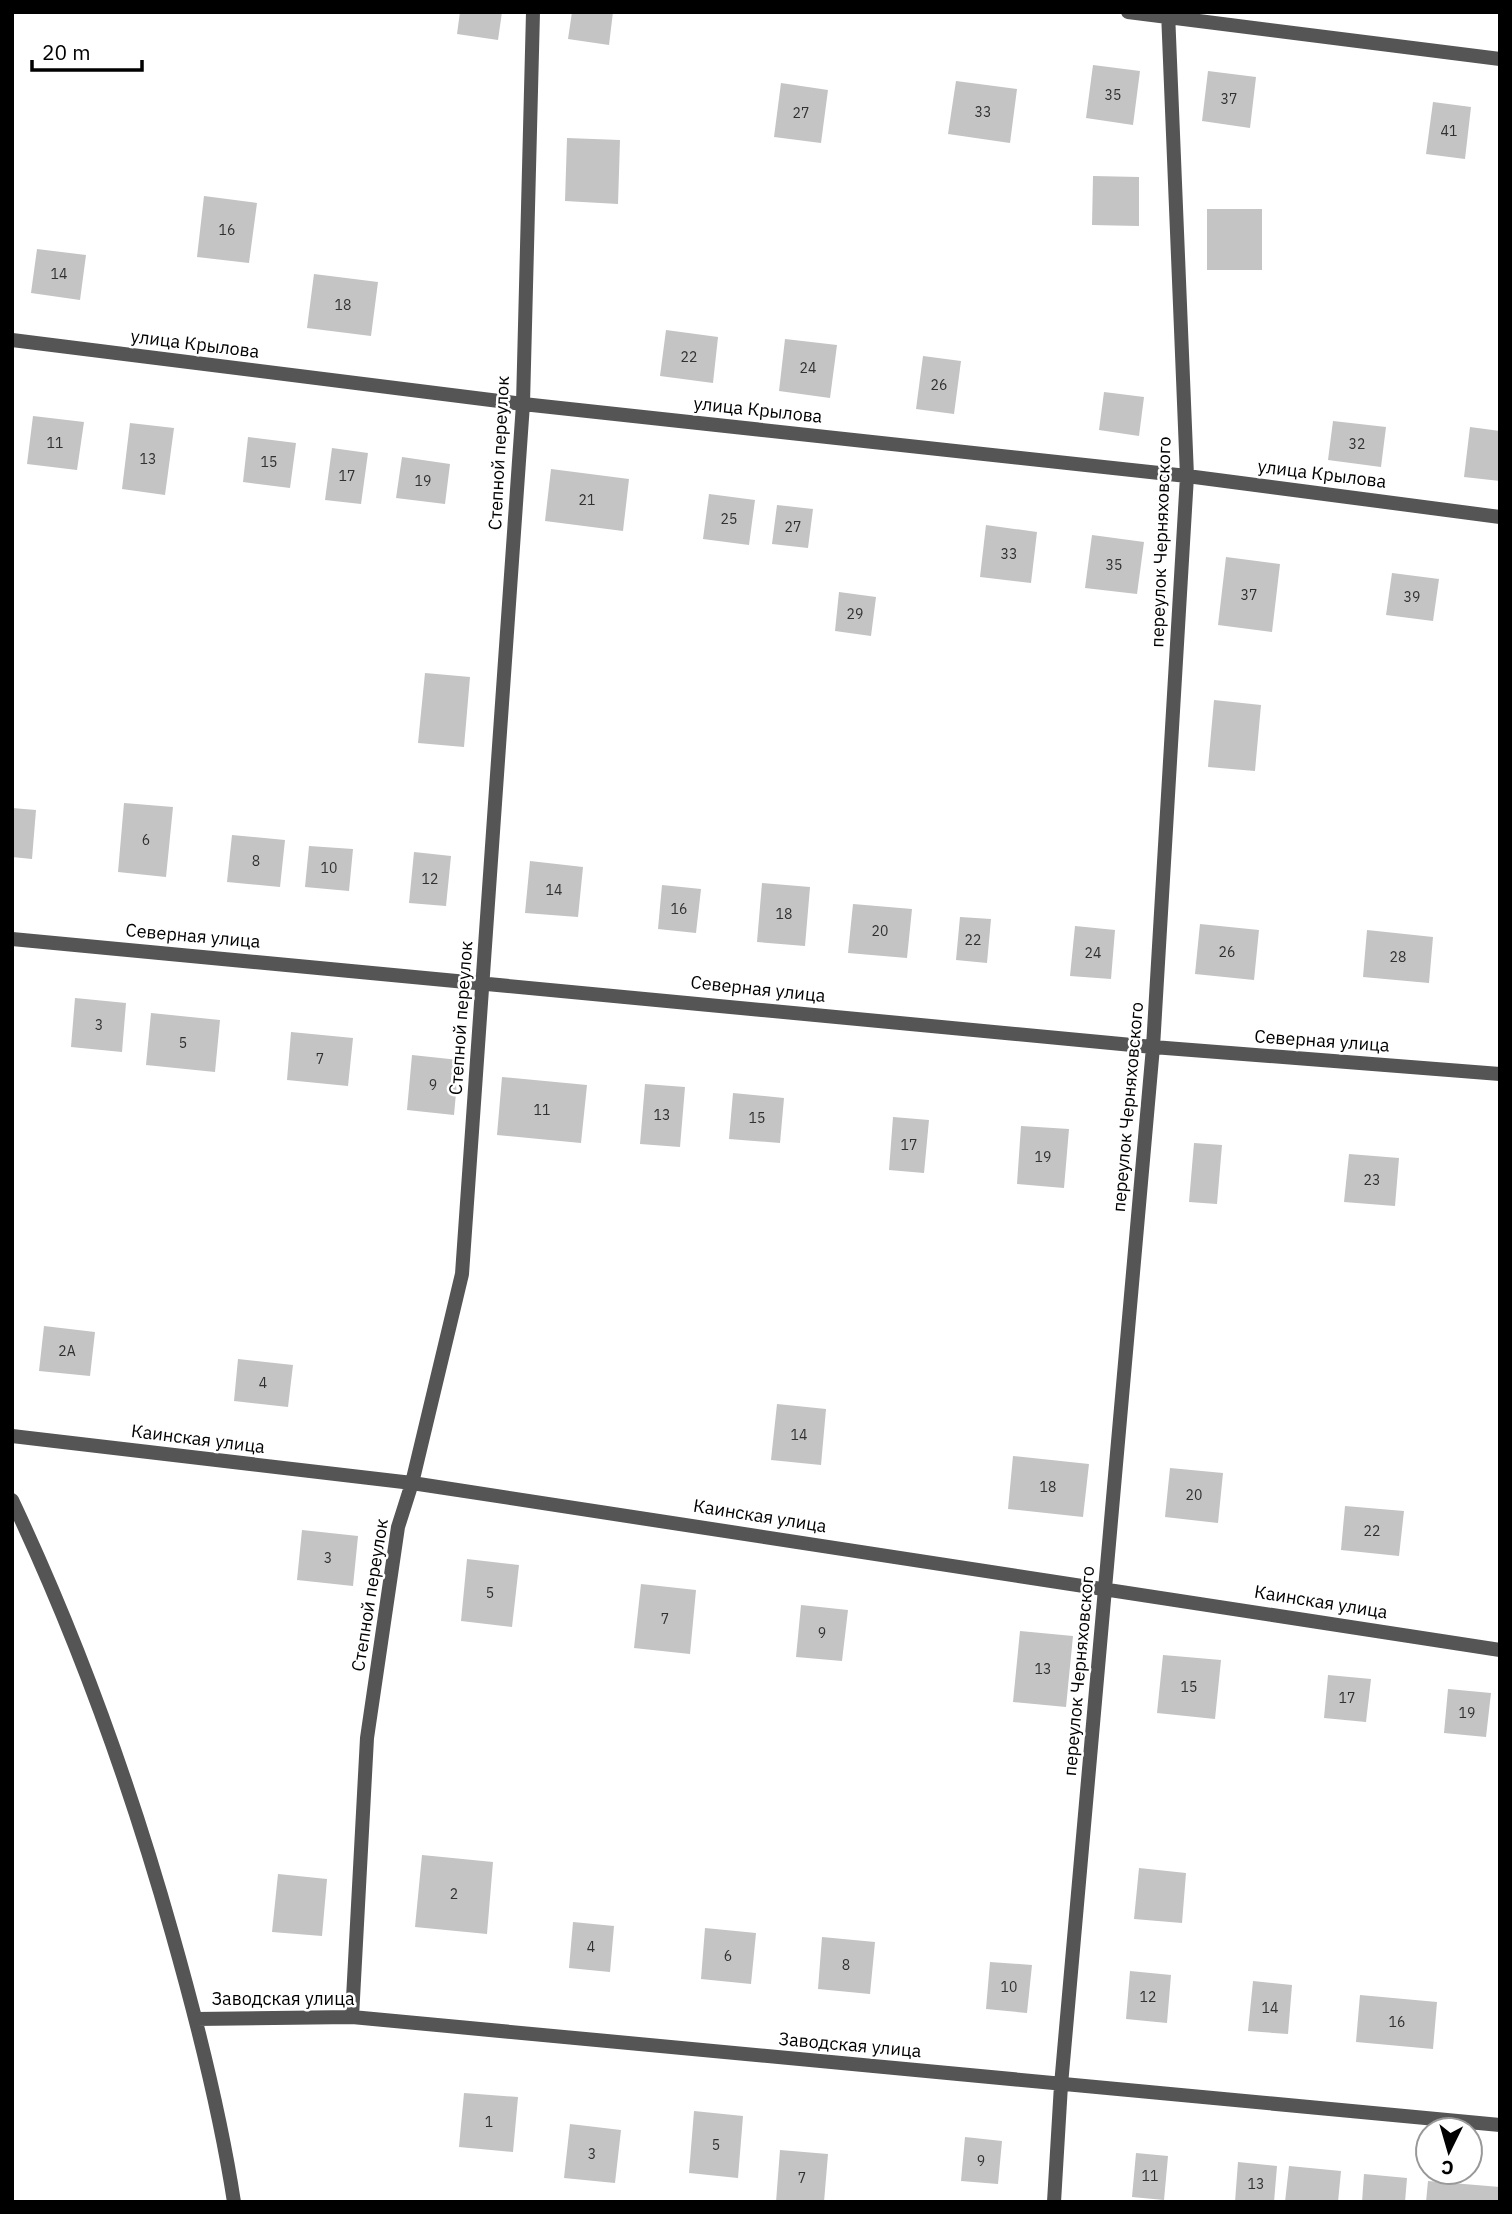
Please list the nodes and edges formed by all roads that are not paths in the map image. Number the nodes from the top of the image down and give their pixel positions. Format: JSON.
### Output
{"nodes":[{"id":1,"x":533,"y":12,"type":"edge"},
{"id":2,"x":1128,"y":12,"type":"edge"},
{"id":3,"x":1168,"y":15,"type":"edge"},
{"id":4,"x":1500,"y":59,"type":"edge"},
{"id":5,"x":12,"y":340,"type":"edge"},
{"id":6,"x":523,"y":404,"type":"junction"},
{"id":7,"x":1187,"y":476,"type":"junction"},
{"id":8,"x":1500,"y":517,"type":"edge"},
{"id":9,"x":12,"y":939,"type":"edge"},
{"id":10,"x":483,"y":981,"type":"junction"},
{"id":11,"x":1153,"y":1047,"type":"junction"},
{"id":12,"x":1500,"y":1074,"type":"edge"},
{"id":13,"x":12,"y":1436,"type":"edge"},
{"id":14,"x":412,"y":1483,"type":"junction"},
{"id":15,"x":12,"y":1500,"type":"edge"},
{"id":16,"x":1106,"y":1588,"type":"junction"},
{"id":17,"x":1500,"y":1650,"type":"edge"},
{"id":18,"x":352,"y":2017,"type":"junction"},
{"id":19,"x":196,"y":2019,"type":"junction"},
{"id":20,"x":1061,"y":2085,"type":"junction"},
{"id":21,"x":1500,"y":2125,"type":"edge"},
{"id":22,"x":234,"y":2202,"type":"edge"},
{"id":23,"x":1054,"y":2202,"type":"edge"}],
"edges":[{"from":1,"to":6,"type":"street","name":"Степной переулок"},
{"from":2,"to":3,"type":"street"},
{"from":3,"to":4,"type":"street"},
{"from":3,"to":7,"type":"street","name":"переулок Черняховского"},
{"from":5,"to":6,"type":"street","name":"улица Крылова"},
{"from":6,"to":7,"type":"street","name":"улица Крылова"},
{"from":6,"to":10,"type":"street","name":"Степной переулок"},
{"from":7,"to":8,"type":"street","name":"улица Крылова"},
{"from":7,"to":11,"type":"street","name":"переулок Черняховского"},
{"from":9,"to":10,"type":"street","name":"Северная улица"},
{"from":10,"to":11,"type":"street","name":"Северная улица"},
{"from":10,"to":14,"type":"street","name":"Степной переулок"},
{"from":11,"to":12,"type":"street","name":"Северная улица"},
{"from":11,"to":16,"type":"street","name":"переулок Черняховского"},
{"from":13,"to":14,"type":"street","name":"Каинская улица"},
{"from":14,"to":16,"type":"street","name":"Каинская улица"},
{"from":14,"to":18,"type":"street","name":"Степной переулок"},
{"from":15,"to":19,"type":"street"},
{"from":16,"to":17,"type":"street","name":"Каинская улица"},
{"from":16,"to":20,"type":"street","name":"переулок Черняховского"},
{"from":18,"to":19,"type":"street","name":"Заводская улица"},
{"from":18,"to":20,"type":"street","name":"Заводская улица"},
{"from":19,"to":22,"type":"street"},
{"from":20,"to":21,"type":"street","name":"Заводская улица"},
{"from":20,"to":23,"type":"street","name":"переулок Черняховского"}]}
